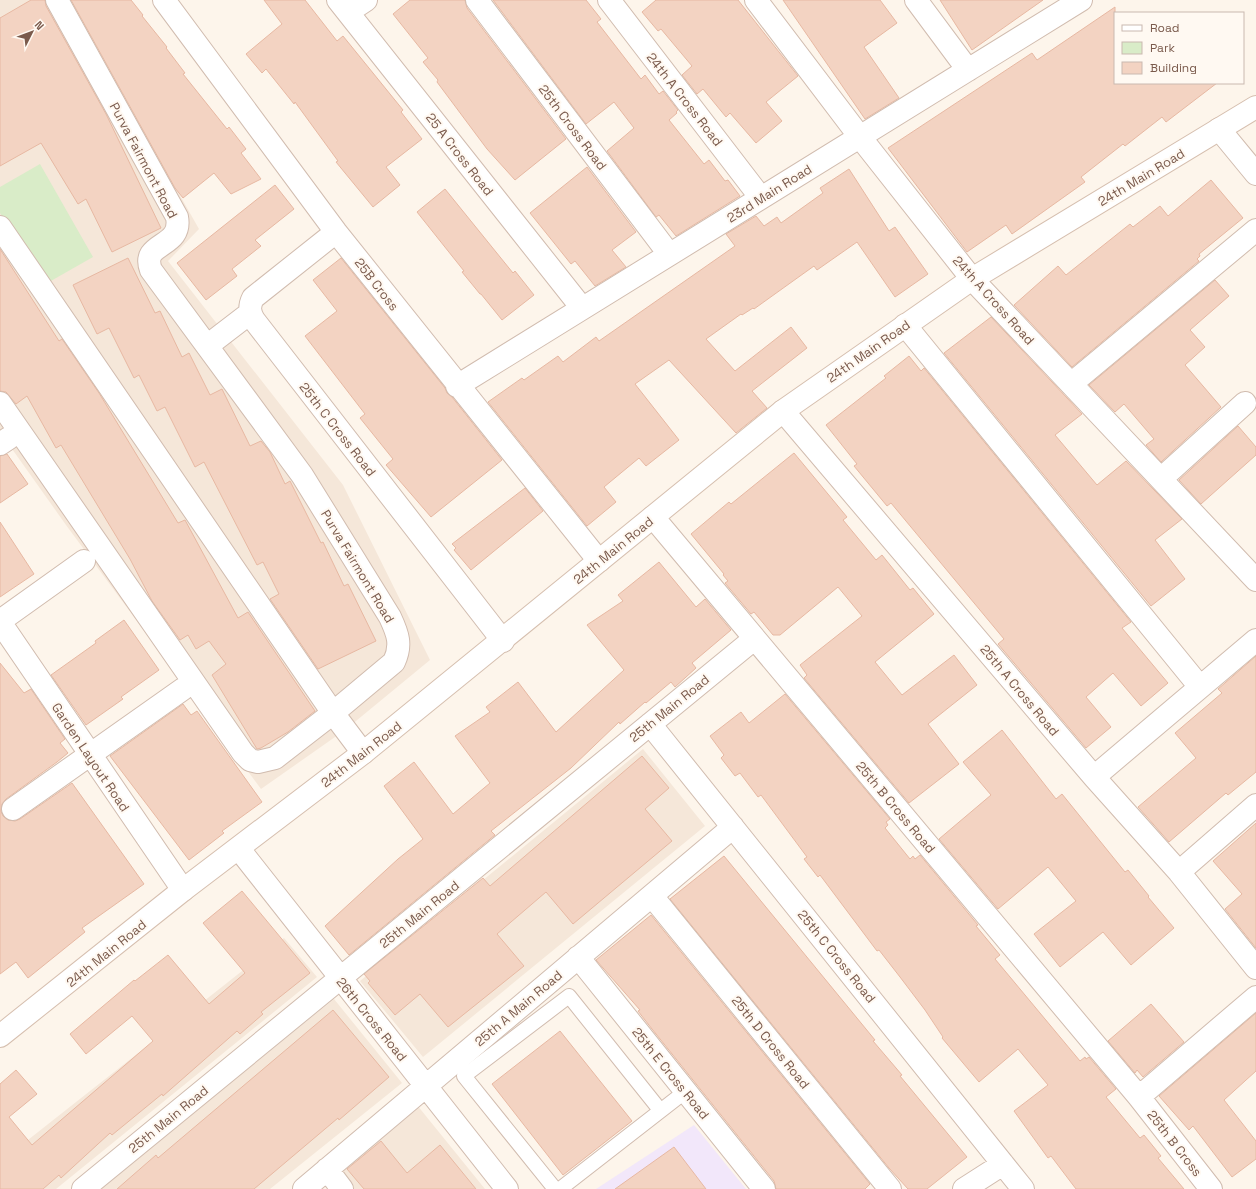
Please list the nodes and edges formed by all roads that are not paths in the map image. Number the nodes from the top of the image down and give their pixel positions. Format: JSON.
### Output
{"nodes":[{"id":1,"x":57,"y":0,"type":"edge"},
{"id":2,"x":164,"y":0,"type":"edge"},
{"id":3,"x":366,"y":0,"type":"edge"},
{"id":4,"x":477,"y":0,"type":"edge"},
{"id":5,"x":609,"y":0,"type":"edge"},
{"id":6,"x":756,"y":0,"type":"edge"},
{"id":7,"x":916,"y":0,"type":"edge"},
{"id":8,"x":1077,"y":1,"type":"edge"},
{"id":9,"x":343,"y":6,"type":"edge"},
{"id":10,"x":968,"y":70,"type":"junction"},
{"id":11,"x":1256,"y":107,"type":"edge"},
{"id":12,"x":1219,"y":129,"type":"junction"},
{"id":13,"x":860,"y":137,"type":"junction"},
{"id":14,"x":1256,"y":174,"type":"edge"},
{"id":15,"x":761,"y":198,"type":"junction"},
{"id":16,"x":0,"y":226,"type":"edge"},
{"id":17,"x":1256,"y":230,"type":"edge"},
{"id":18,"x":336,"y":232,"type":"junction"},
{"id":19,"x":670,"y":254,"type":"junction"},
{"id":20,"x":972,"y":278,"type":"junction"},
{"id":21,"x":582,"y":308,"type":"junction"},
{"id":22,"x":250,"y":313,"type":"junction"},
{"id":23,"x":905,"y":325,"type":"junction"},
{"id":24,"x":207,"y":346,"type":"junction"},
{"id":25,"x":1071,"y":384,"type":"junction"},
{"id":26,"x":457,"y":386,"type":"junction"},
{"id":27,"x":1245,"y":403,"type":"dead end"},
{"id":28,"x":0,"y":404,"type":"edge"},
{"id":29,"x":783,"y":411,"type":"junction"},
{"id":30,"x":1162,"y":478,"type":"junction"},
{"id":31,"x":653,"y":517,"type":"junction"},
{"id":32,"x":84,"y":561,"type":"dead end"},
{"id":33,"x":599,"y":562,"type":"junction"},
{"id":34,"x":1256,"y":580,"type":"edge"},
{"id":35,"x":0,"y":622,"type":"edge"},
{"id":36,"x":754,"y":639,"type":"junction"},
{"id":37,"x":1256,"y":640,"type":"edge"},
{"id":38,"x":503,"y":641,"type":"junction"},
{"id":39,"x":1200,"y":687,"type":"junction"},
{"id":40,"x":183,"y":689,"type":"dead end"},
{"id":41,"x":333,"y":713,"type":"junction"},
{"id":42,"x":650,"y":724,"type":"junction"},
{"id":43,"x":363,"y":753,"type":"junction"},
{"id":44,"x":89,"y":755,"type":"junction"},
{"id":45,"x":1094,"y":777,"type":"junction"},
{"id":46,"x":1256,"y":805,"type":"edge"},
{"id":47,"x":12,"y":809,"type":"dead end"},
{"id":48,"x":733,"y":827,"type":"junction"},
{"id":49,"x":239,"y":849,"type":"junction"},
{"id":50,"x":1179,"y":872,"type":"junction"},
{"id":51,"x":183,"y":890,"type":"junction"},
{"id":52,"x":652,"y":896,"type":"junction"},
{"id":53,"x":578,"y":958,"type":"junction"},
{"id":54,"x":1256,"y":968,"type":"edge"},
{"id":55,"x":340,"y":978,"type":"junction"},
{"id":56,"x":1256,"y":997,"type":"edge"},
{"id":57,"x":0,"y":1036,"type":"edge"},
{"id":58,"x":426,"y":1086,"type":"junction"},
{"id":59,"x":686,"y":1091,"type":"junction"},
{"id":60,"x":1139,"y":1097,"type":"junction"},
{"id":61,"x":660,"y":1110,"type":"junction"},
{"id":62,"x":1002,"y":1164,"type":"junction"},
{"id":63,"x":327,"y":1169,"type":"junction"},
{"id":64,"x":83,"y":1189,"type":"edge"},
{"id":65,"x":304,"y":1189,"type":"edge"},
{"id":66,"x":342,"y":1189,"type":"edge"},
{"id":67,"x":507,"y":1189,"type":"edge"},
{"id":68,"x":555,"y":1189,"type":"edge"},
{"id":69,"x":560,"y":1189,"type":"edge"},
{"id":70,"x":764,"y":1189,"type":"edge"},
{"id":71,"x":890,"y":1189,"type":"edge"},
{"id":72,"x":964,"y":1189,"type":"edge"},
{"id":73,"x":1023,"y":1189,"type":"edge"},
{"id":74,"x":1211,"y":1189,"type":"edge"}],
"edges":[{"from":1,"to":24,"type":"street","name":"Purva Fairmont Road"},
{"from":2,"to":18,"type":"street","name":"25B Cross"},
{"from":3,"to":9,"type":"street"},
{"from":4,"to":19,"type":"street","name":"25th Cross Road"},
{"from":5,"to":15,"type":"street","name":"24th A Cross Road"},
{"from":6,"to":13,"type":"street","name":"24th A Cross Road"},
{"from":7,"to":10,"type":"street"},
{"from":8,"to":10,"type":"street","name":"23rd Main Road"},
{"from":9,"to":21,"type":"street","name":"25 A Cross Road"},
{"from":10,"to":13,"type":"street","name":"23rd Main Road"},
{"from":11,"to":12,"type":"street","name":"24th Main Road"},
{"from":12,"to":14,"type":"street"},
{"from":12,"to":20,"type":"street","name":"24th Main Road"},
{"from":13,"to":15,"type":"street","name":"23rd Main Road"},
{"from":13,"to":20,"type":"street","name":"24th A Cross Road"},
{"from":15,"to":19,"type":"street","name":"23rd Main Road"},
{"from":16,"to":41,"type":"street"},
{"from":17,"to":25,"type":"street"},
{"from":18,"to":22,"type":"street"},
{"from":18,"to":26,"type":"street","name":"25B Cross"},
{"from":19,"to":21,"type":"street","name":"23rd Main Road"},
{"from":20,"to":23,"type":"street","name":"24th Main Road"},
{"from":20,"to":25,"type":"street","name":"24th A Cross Road"},
{"from":21,"to":26,"type":"street","name":"23rd Main Road"},
{"from":22,"to":24,"type":"street"},
{"from":22,"to":38,"type":"street","name":"25th C Cross Road"},
{"from":23,"to":29,"type":"street","name":"24th Main Road"},
{"from":23,"to":39,"type":"street"},
{"from":24,"to":41,"type":"street","name":"Purva Fairmont Road"},
{"from":25,"to":30,"type":"street","name":"24th A Cross Road"},
{"from":26,"to":33,"type":"street","name":"25B Cross"},
{"from":27,"to":30,"type":"street"},
{"from":28,"to":41,"type":"street","name":"Purva Fairmont Road"},
{"from":29,"to":31,"type":"street","name":"24th Main Road"},
{"from":29,"to":45,"type":"street","name":"25th A Cross Road"},
{"from":30,"to":34,"type":"street","name":"24th A Cross Road"},
{"from":31,"to":33,"type":"street","name":"24th Main Road"},
{"from":31,"to":36,"type":"street","name":"25th B Cross Road"},
{"from":32,"to":35,"type":"street"},
{"from":33,"to":38,"type":"street","name":"24th Main Road"},
{"from":35,"to":44,"type":"street","name":"Garden Layout Road"},
{"from":36,"to":42,"type":"street","name":"25th Main Road"},
{"from":36,"to":60,"type":"street","name":"25th B Cross Road"},
{"from":37,"to":39,"type":"street"},
{"from":38,"to":43,"type":"street","name":"24th Main Road"},
{"from":39,"to":45,"type":"street"},
{"from":40,"to":44,"type":"street"},
{"from":41,"to":43,"type":"street"},
{"from":42,"to":48,"type":"street","name":"25th C Cross Road"},
{"from":42,"to":55,"type":"street","name":"25th Main Road"},
{"from":43,"to":49,"type":"street","name":"24th Main Road"},
{"from":44,"to":47,"type":"street"},
{"from":44,"to":51,"type":"street","name":"Garden Layout Road"},
{"from":45,"to":50,"type":"street","name":"25th A Cross Road"},
{"from":46,"to":50,"type":"street"},
{"from":48,"to":52,"type":"street","name":"25th A Main Road"},
{"from":48,"to":62,"type":"street","name":"25th C Cross Road"},
{"from":49,"to":51,"type":"street","name":"24th Main Road"},
{"from":49,"to":55,"type":"street","name":"26th Cross Road"},
{"from":50,"to":54,"type":"street","name":"25th A Cross Road"},
{"from":51,"to":57,"type":"street","name":"24th Main Road"},
{"from":52,"to":53,"type":"street","name":"25th A Main Road"},
{"from":52,"to":71,"type":"street","name":"25th D Cross Road"},
{"from":53,"to":58,"type":"street","name":"25th A Main Road"},
{"from":53,"to":59,"type":"street","name":"25th E Cross Road"},
{"from":55,"to":58,"type":"street","name":"26th Cross Road"},
{"from":55,"to":64,"type":"street","name":"25th Main Road"},
{"from":56,"to":60,"type":"street"},
{"from":58,"to":63,"type":"street","name":"25th A Main Road"},
{"from":58,"to":67,"type":"street","name":"26th Cross Road"},
{"from":59,"to":61,"type":"lane"},
{"from":59,"to":70,"type":"street","name":"25th E Cross Road"},
{"from":60,"to":74,"type":"street","name":"25th B Cross"},
{"from":61,"to":68,"type":"lane"},
{"from":61,"to":69,"type":"lane"},
{"from":62,"to":72,"type":"street"},
{"from":62,"to":73,"type":"street","name":"25th C Cross Road"},
{"from":63,"to":65,"type":"street","name":"25th A Main Road"},
{"from":63,"to":66,"type":"street"}]}
